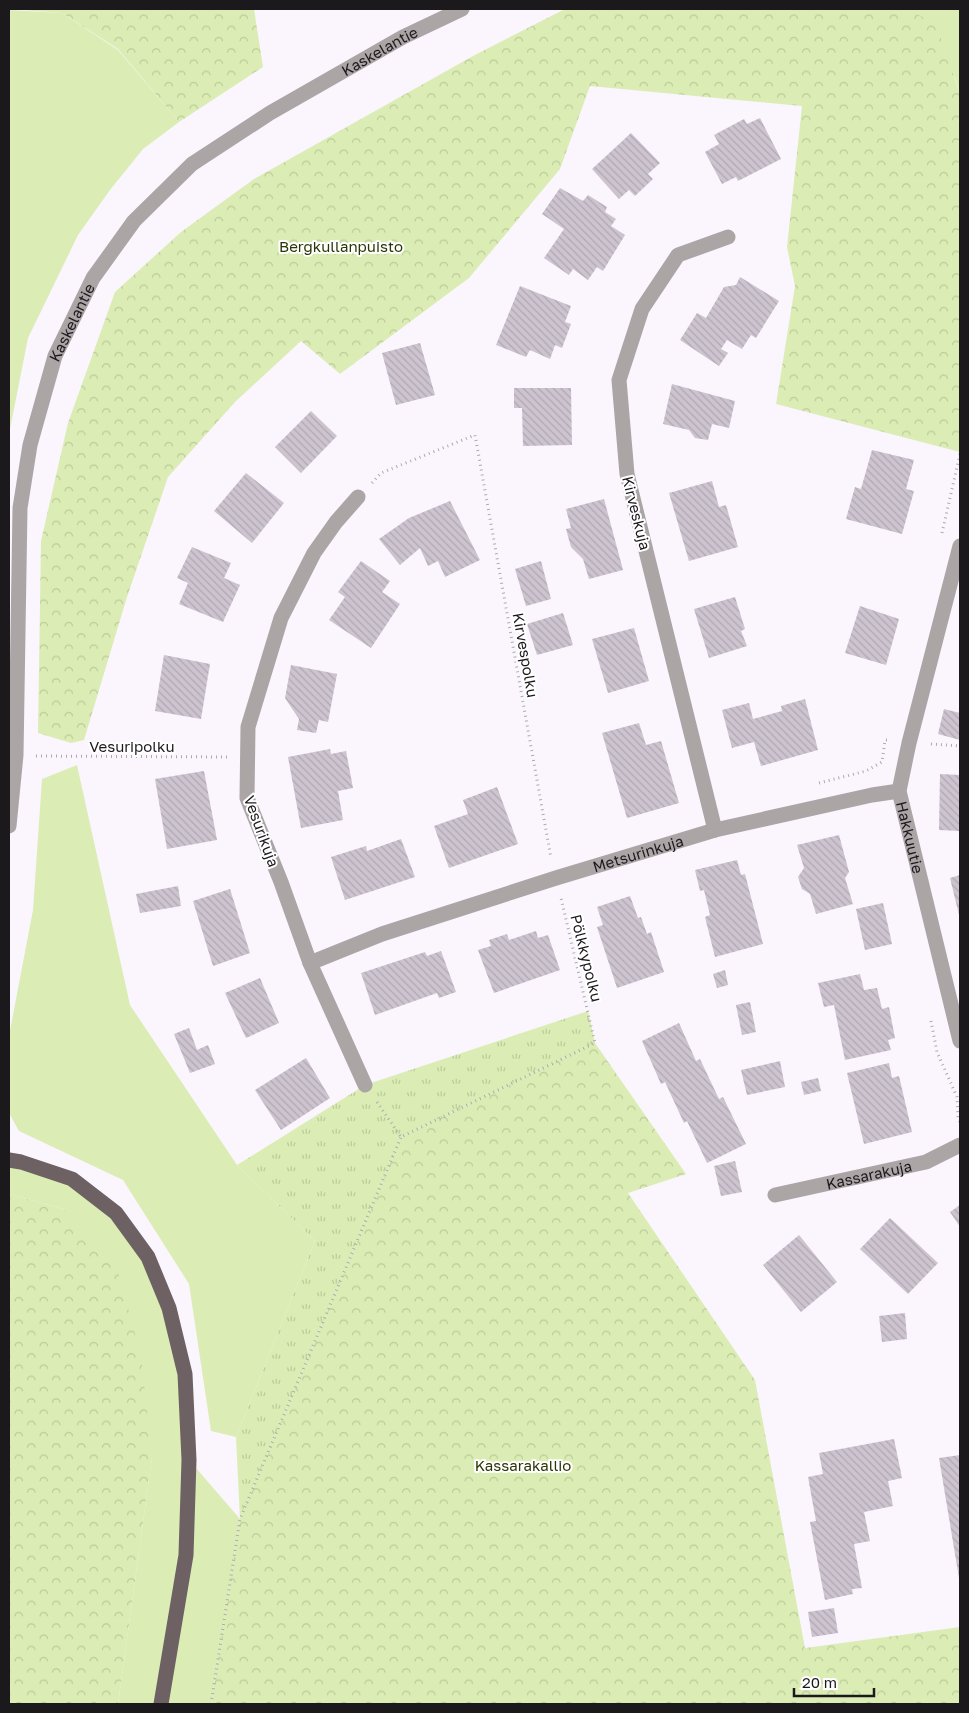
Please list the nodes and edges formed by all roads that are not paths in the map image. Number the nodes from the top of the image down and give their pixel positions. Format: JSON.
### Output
{"nodes":[{"id":1,"x":462,"y":9,"type":"edge"},
{"id":2,"x":728,"y":237,"type":"dead end"},
{"id":3,"x":358,"y":497,"type":"road end"},
{"id":4,"x":960,"y":546,"type":"edge"},
{"id":5,"x":899,"y":791,"type":"junction"},
{"id":6,"x":9,"y":826,"type":"edge"},
{"id":7,"x":715,"y":830,"type":"junction"},
{"id":8,"x":310,"y":963,"type":"junction"},
{"id":9,"x":960,"y":1041,"type":"edge"},
{"id":10,"x":365,"y":1085,"type":"road end"},
{"id":11,"x":960,"y":1145,"type":"edge"},
{"id":12,"x":9,"y":1160,"type":"edge"},
{"id":13,"x":775,"y":1195,"type":"dead end"},
{"id":14,"x":161,"y":1704,"type":"edge"}],
"edges":[{"from":1,"to":6,"type":"street","name":"Kaskelantie"},
{"from":2,"to":7,"type":"street","name":"Kirveskuja"},
{"from":3,"to":8,"type":"street","name":"Vesurikuja"},
{"from":4,"to":5,"type":"street","name":"Hakkuutie"},
{"from":5,"to":7,"type":"street","name":"Metsurinkuja"},
{"from":5,"to":9,"type":"street","name":"Hakkuutie"},
{"from":7,"to":8,"type":"street","name":"Metsurinkuja"},
{"from":8,"to":10,"type":"street","name":"Vesurikuja"},
{"from":11,"to":13,"type":"street","name":"Kassarakuja"},
{"from":12,"to":14,"type":"main road"}]}
